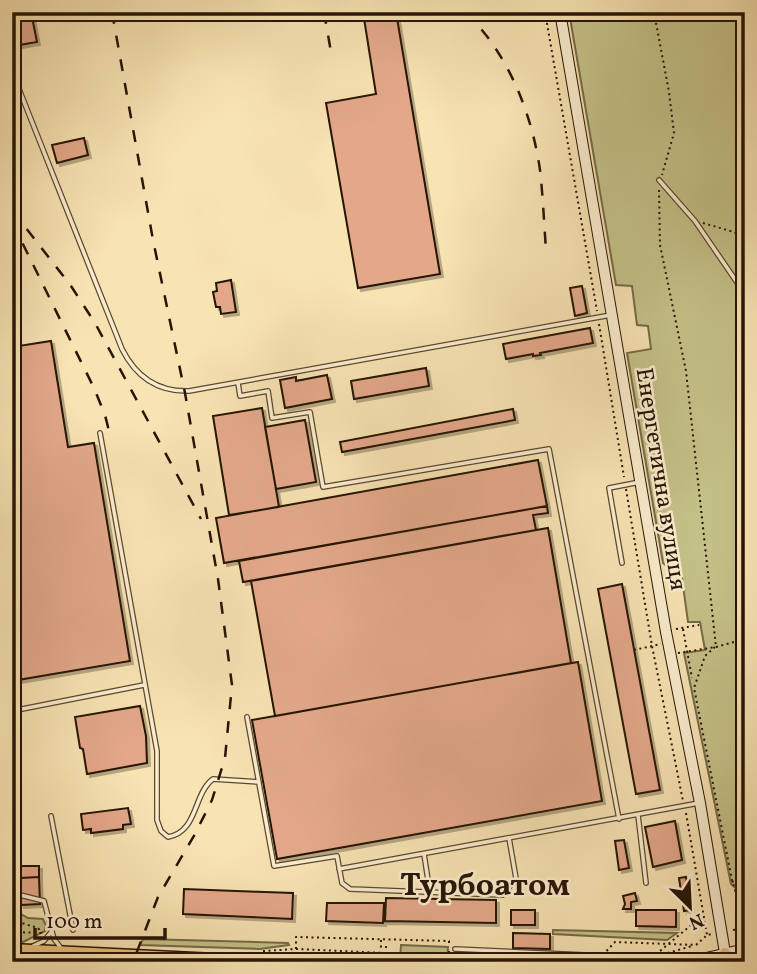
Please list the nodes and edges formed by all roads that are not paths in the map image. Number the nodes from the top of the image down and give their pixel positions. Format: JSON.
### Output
{"nodes":[{"id":1,"x":560,"y":12,"type":"edge"},
{"id":2,"x":17,"y":84,"type":"dead end"},
{"id":3,"x":660,"y":180,"type":"road end"},
{"id":4,"x":745,"y":294,"type":"edge"},
{"id":5,"x":613,"y":314,"type":"junction"},
{"id":6,"x":237,"y":382,"type":"junction"},
{"id":7,"x":100,"y":433,"type":"dead end"},
{"id":8,"x":642,"y":481,"type":"junction"},
{"id":9,"x":622,"y":563,"type":"dead end"},
{"id":10,"x":145,"y":685,"type":"junction"},
{"id":11,"x":12,"y":710,"type":"edge"},
{"id":12,"x":247,"y":717,"type":"dead end"},
{"id":13,"x":259,"y":782,"type":"junction"},
{"id":14,"x":700,"y":803,"type":"junction"},
{"id":15,"x":638,"y":815,"type":"junction"},
{"id":16,"x":51,"y":816,"type":"dead end"},
{"id":17,"x":619,"y":819,"type":"junction"},
{"id":18,"x":509,"y":838,"type":"junction"},
{"id":19,"x":424,"y":854,"type":"junction"},
{"id":20,"x":339,"y":869,"type":"junction"},
{"id":21,"x":646,"y":883,"type":"dead end"},
{"id":22,"x":12,"y":893,"type":"edge"},
{"id":23,"x":430,"y":893,"type":"junction"},
{"id":24,"x":52,"y":930,"type":"junction"},
{"id":25,"x":73,"y":930,"type":"dead end"},
{"id":26,"x":12,"y":949,"type":"edge"},
{"id":27,"x":455,"y":949,"type":"dead end"},
{"id":28,"x":745,"y":949,"type":"edge"},
{"id":29,"x":69,"y":952,"type":"junction"},
{"id":30,"x":726,"y":957,"type":"edge"},
{"id":31,"x":276,"y":962,"type":"edge"},
{"id":32,"x":594,"y":962,"type":"edge"},
{"id":33,"x":689,"y":962,"type":"edge"}],
"edges":[{"from":1,"to":5,"type":"street","name":"Енергетична вулиця"},
{"from":2,"to":6,"type":"lane"},
{"from":3,"to":4,"type":"lane"},
{"from":5,"to":6,"type":"lane"},
{"from":5,"to":8,"type":"street","name":"Енергетична вулиця"},
{"from":6,"to":17,"type":"lane"},
{"from":7,"to":10,"type":"lane"},
{"from":8,"to":9,"type":"lane"},
{"from":8,"to":14,"type":"street","name":"Енергетична вулиця"},
{"from":10,"to":11,"type":"lane"},
{"from":10,"to":13,"type":"lane"},
{"from":12,"to":13,"type":"lane"},
{"from":13,"to":20,"type":"lane"},
{"from":14,"to":15,"type":"lane"},
{"from":14,"to":30,"type":"street","name":"Енергетична вулиця"},
{"from":15,"to":17,"type":"lane"},
{"from":15,"to":21,"type":"lane"},
{"from":16,"to":25,"type":"lane"},
{"from":17,"to":18,"type":"lane"},
{"from":18,"to":19,"type":"lane"},
{"from":18,"to":23,"type":"lane"},
{"from":19,"to":20,"type":"lane"},
{"from":19,"to":23,"type":"lane"},
{"from":20,"to":23,"type":"lane"},
{"from":22,"to":24,"type":"lane"},
{"from":24,"to":26,"type":"lane"},
{"from":24,"to":29,"type":"lane"},
{"from":26,"to":29,"type":"main road"},
{"from":27,"to":32,"type":"lane"},
{"from":28,"to":30,"type":"street"},
{"from":29,"to":31,"type":"main road"},
{"from":30,"to":33,"type":"street"}]}
